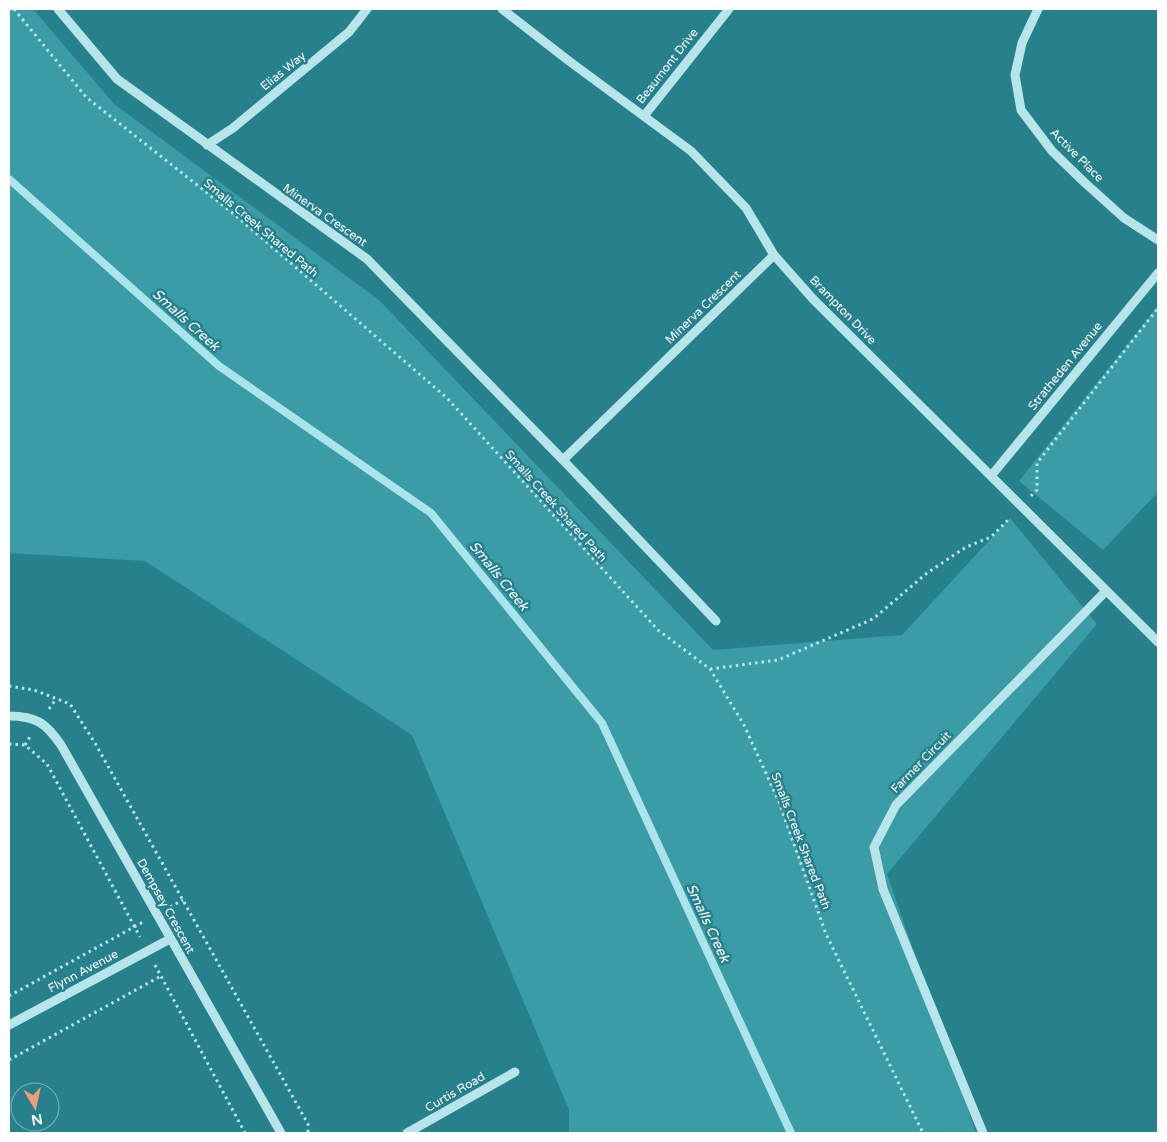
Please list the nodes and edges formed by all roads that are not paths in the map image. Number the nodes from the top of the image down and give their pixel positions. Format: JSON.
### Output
{"nodes":[{"id":1,"x":58,"y":9,"type":"edge"},
{"id":2,"x":367,"y":9,"type":"edge"},
{"id":3,"x":502,"y":9,"type":"edge"},
{"id":4,"x":729,"y":9,"type":"edge"},
{"id":5,"x":1038,"y":9,"type":"edge"},
{"id":6,"x":644,"y":116,"type":"junction"},
{"id":7,"x":207,"y":145,"type":"junction"},
{"id":8,"x":1158,"y":240,"type":"edge"},
{"id":9,"x":774,"y":255,"type":"junction"},
{"id":10,"x":1158,"y":272,"type":"edge"},
{"id":11,"x":563,"y":460,"type":"junction"},
{"id":12,"x":991,"y":476,"type":"junction"},
{"id":13,"x":1106,"y":591,"type":"junction"},
{"id":14,"x":716,"y":621,"type":"dead end"},
{"id":15,"x":1158,"y":642,"type":"edge"},
{"id":16,"x":9,"y":716,"type":"edge"},
{"id":17,"x":170,"y":939,"type":"junction"},
{"id":18,"x":9,"y":1025,"type":"edge"},
{"id":19,"x":515,"y":1072,"type":"dead end"},
{"id":20,"x":281,"y":1133,"type":"edge"},
{"id":21,"x":407,"y":1133,"type":"edge"},
{"id":22,"x":984,"y":1133,"type":"edge"}],
"edges":[{"from":1,"to":7,"type":"street","name":"Minerva Crescent"},
{"from":2,"to":7,"type":"street","name":"Elias Way"},
{"from":3,"to":6,"type":"street","name":"Brampton Drive"},
{"from":4,"to":6,"type":"street","name":"Beaumont Drive"},
{"from":5,"to":8,"type":"street","name":"Active Place"},
{"from":6,"to":9,"type":"street","name":"Brampton Drive"},
{"from":7,"to":11,"type":"street","name":"Minerva Crescent"},
{"from":9,"to":11,"type":"street","name":"Minerva Crescent"},
{"from":9,"to":12,"type":"street","name":"Brampton Drive"},
{"from":10,"to":12,"type":"street","name":"Stratheden Avenue"},
{"from":11,"to":14,"type":"street","name":"Minerva Crescent"},
{"from":12,"to":13,"type":"street","name":"Brampton Drive"},
{"from":13,"to":15,"type":"street","name":"Brampton Drive"},
{"from":13,"to":22,"type":"street","name":"Farmer Circuit"},
{"from":16,"to":17,"type":"street","name":"Dempsey Crescent"},
{"from":17,"to":18,"type":"street","name":"Flynn Avenue"},
{"from":17,"to":20,"type":"street","name":"Dempsey Crescent"},
{"from":19,"to":21,"type":"street","name":"Curtis Road"}]}
